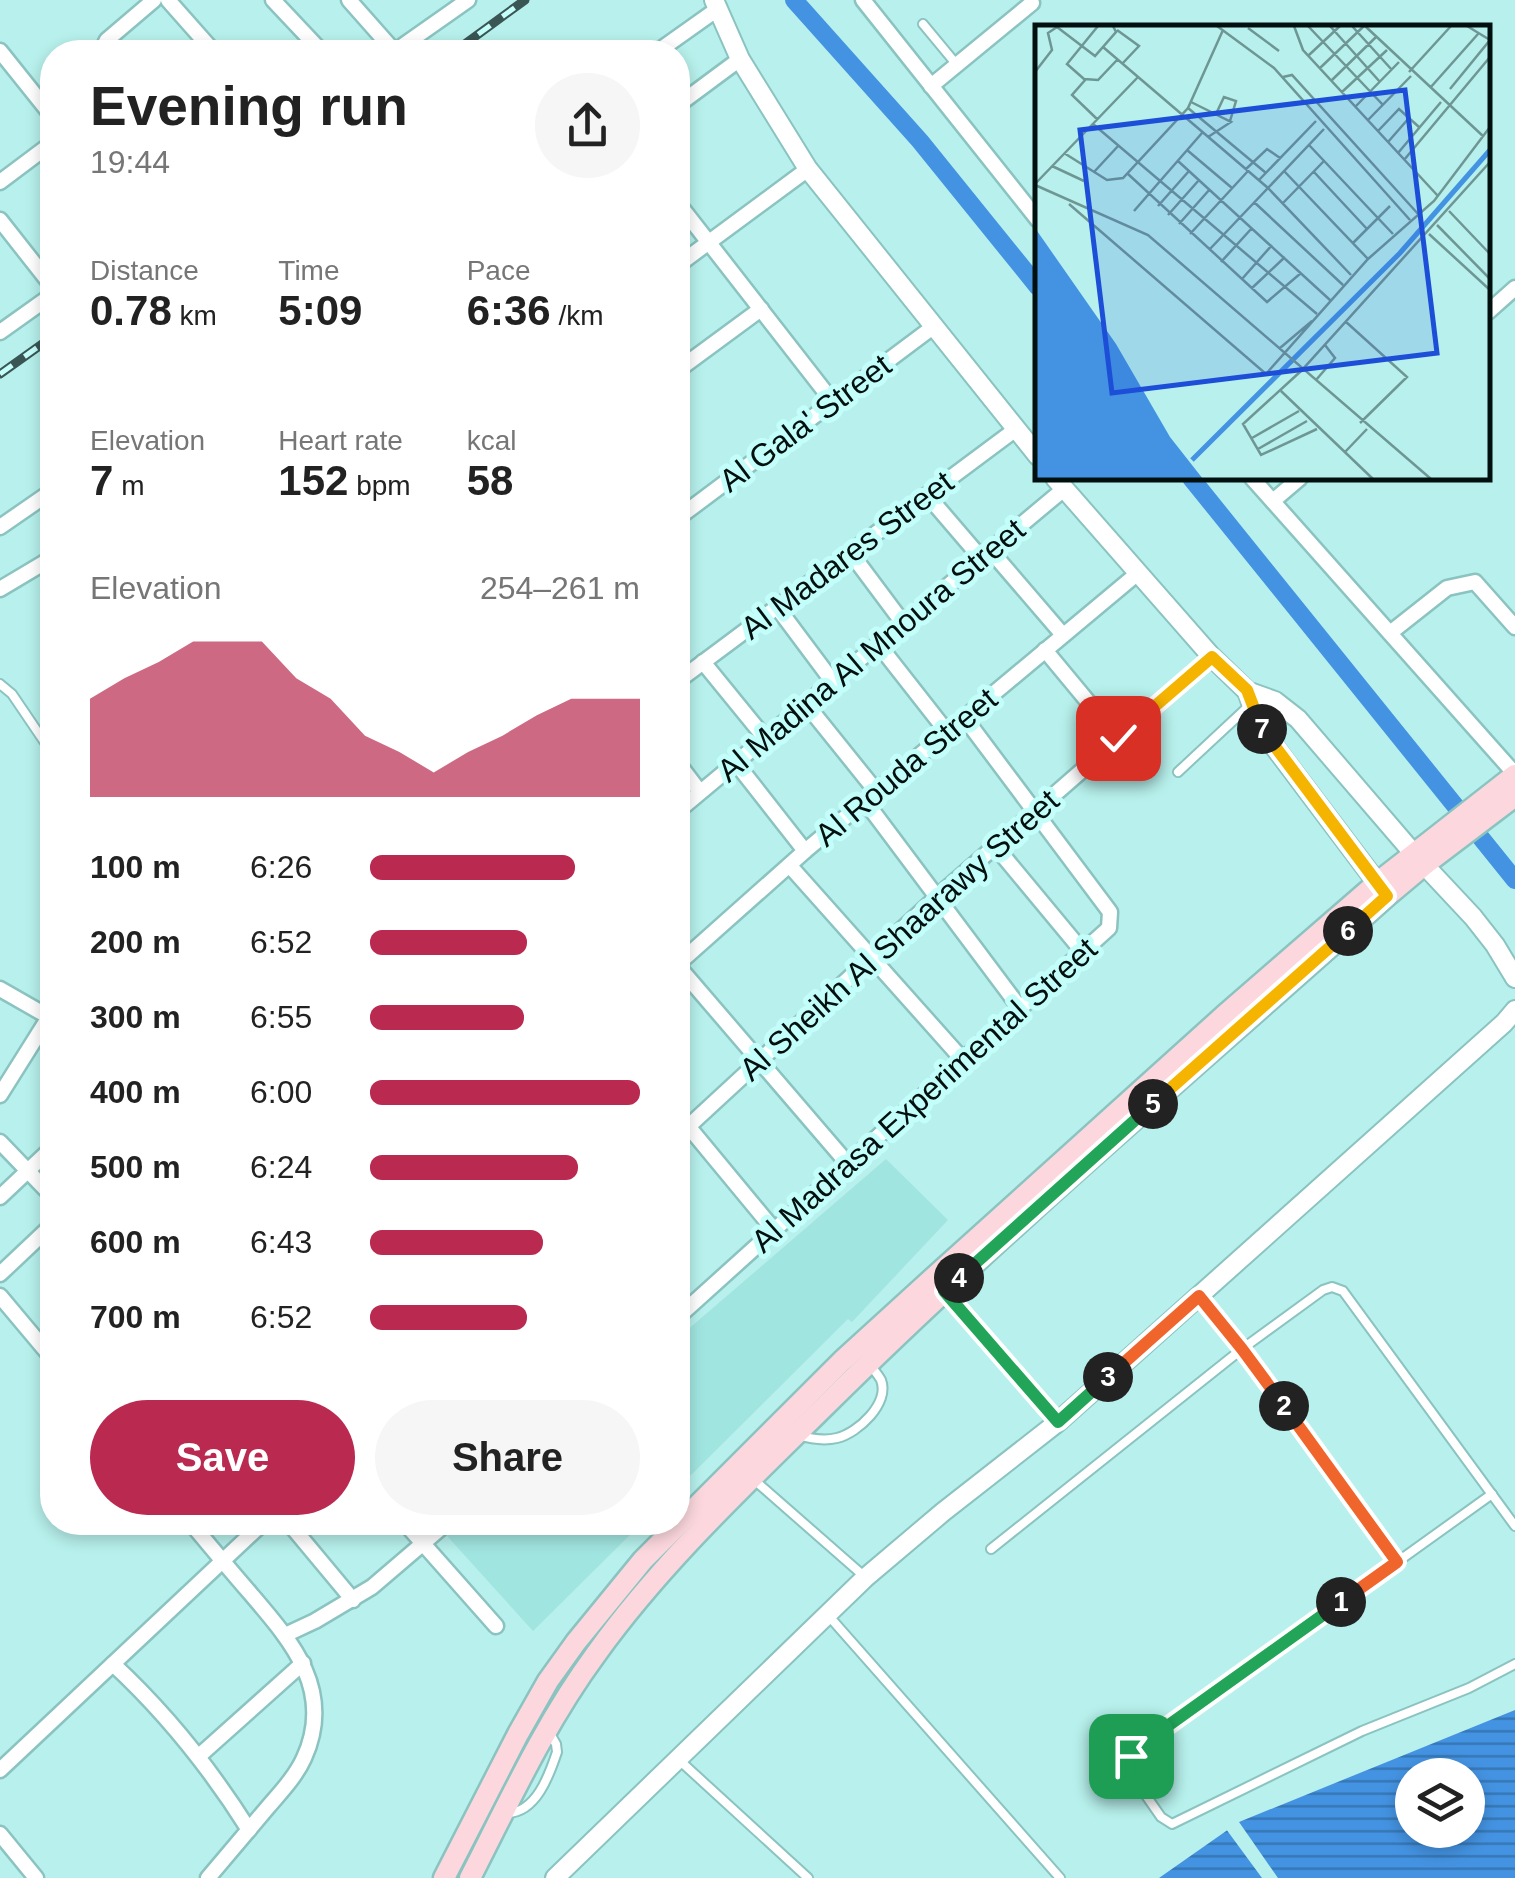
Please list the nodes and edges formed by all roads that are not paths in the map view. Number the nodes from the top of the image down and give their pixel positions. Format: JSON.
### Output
{"nodes":[{"id":1,"x":154,"y":0,"type":"edge"},
{"id":2,"x":168,"y":0,"type":"edge"},
{"id":3,"x":273,"y":0,"type":"edge"},
{"id":4,"x":349,"y":0,"type":"edge"},
{"id":5,"x":468,"y":0,"type":"edge"},
{"id":6,"x":869,"y":2,"type":"edge"},
{"id":7,"x":1032,"y":3,"type":"dead end"},
{"id":8,"x":716,"y":4,"type":"edge"},
{"id":9,"x":923,"y":24,"type":"dead end"},
{"id":10,"x":107,"y":40,"type":"edge"},
{"id":11,"x":203,"y":40,"type":"edge"},
{"id":12,"x":311,"y":40,"type":"edge"},
{"id":13,"x":384,"y":40,"type":"edge"},
{"id":14,"x":411,"y":40,"type":"edge"},
{"id":15,"x":672,"y":40,"type":"edge"},
{"id":16,"x":0,"y":51,"type":"edge"},
{"id":17,"x":740,"y":59,"type":"junction"},
{"id":18,"x":957,"y":64,"type":"junction"},
{"id":19,"x":931,"y":86,"type":"junction"},
{"id":20,"x":690,"y":96,"type":"edge"},
{"id":21,"x":40,"y":101,"type":"edge"},
{"id":22,"x":40,"y":152,"type":"edge"},
{"id":23,"x":808,"y":169,"type":"junction"},
{"id":24,"x":0,"y":182,"type":"edge"},
{"id":25,"x":1035,"y":216,"type":"edge"},
{"id":26,"x":690,"y":219,"type":"edge"},
{"id":27,"x":0,"y":220,"type":"edge"},
{"id":28,"x":708,"y":242,"type":"junction"},
{"id":29,"x":690,"y":256,"type":"edge"},
{"id":30,"x":40,"y":271,"type":"edge"},
{"id":31,"x":1515,"y":288,"type":"edge"},
{"id":32,"x":40,"y":304,"type":"edge"},
{"id":33,"x":761,"y":310,"type":"junction"},
{"id":34,"x":1490,"y":310,"type":"edge"},
{"id":35,"x":933,"y":328,"type":"junction"},
{"id":36,"x":0,"y":332,"type":"edge"},
{"id":37,"x":690,"y":361,"type":"edge"},
{"id":38,"x":833,"y":402,"type":"junction"},
{"id":39,"x":1016,"y":429,"type":"junction"},
{"id":40,"x":1035,"y":452,"type":"edge"},
{"id":41,"x":1254,"y":480,"type":"edge"},
{"id":42,"x":1298,"y":480,"type":"edge"},
{"id":43,"x":1060,"y":483,"type":"edge"},
{"id":44,"x":927,"y":495,"type":"junction"},
{"id":45,"x":40,"y":499,"type":"edge"},
{"id":46,"x":1273,"y":502,"type":"junction"},
{"id":47,"x":690,"y":509,"type":"edge"},
{"id":48,"x":0,"y":527,"type":"edge"},
{"id":49,"x":850,"y":552,"type":"junction"},
{"id":50,"x":986,"y":554,"type":"junction"},
{"id":51,"x":40,"y":565,"type":"edge"},
{"id":52,"x":1138,"y":573,"type":"junction"},
{"id":53,"x":0,"y":589,"type":"edge"},
{"id":54,"x":777,"y":606,"type":"junction"},
{"id":55,"x":903,"y":624,"type":"junction"},
{"id":56,"x":1515,"y":626,"type":"edge"},
{"id":57,"x":1390,"y":633,"type":"junction"},
{"id":58,"x":1063,"y":635,"type":"junction"},
{"id":59,"x":878,"y":644,"type":"junction"},
{"id":60,"x":1045,"y":650,"type":"junction"},
{"id":61,"x":1212,"y":657,"type":"junction"},
{"id":62,"x":703,"y":662,"type":"junction"},
{"id":63,"x":690,"y":672,"type":"edge"},
{"id":64,"x":833,"y":682,"type":"junction"},
{"id":65,"x":0,"y":684,"type":"edge"},
{"id":66,"x":1249,"y":697,"type":"junction"},
{"id":67,"x":806,"y":704,"type":"junction"},
{"id":68,"x":964,"y":717,"type":"junction"},
{"id":69,"x":947,"y":732,"type":"junction"},
{"id":70,"x":40,"y":735,"type":"edge"},
{"id":71,"x":765,"y":738,"type":"junction"},
{"id":72,"x":1118,"y":738,"type":"junction"},
{"id":73,"x":736,"y":763,"type":"junction"},
{"id":74,"x":1178,"y":772,"type":"dead end"},
{"id":75,"x":1515,"y":774,"type":"edge"},
{"id":76,"x":690,"y":779,"type":"edge"},
{"id":77,"x":700,"y":792,"type":"junction"},
{"id":78,"x":871,"y":796,"type":"junction"},
{"id":79,"x":1515,"y":796,"type":"edge"},
{"id":80,"x":690,"y":801,"type":"edge"},
{"id":81,"x":1484,"y":809,"type":"junction"},
{"id":82,"x":1035,"y":810,"type":"junction"},
{"id":83,"x":995,"y":846,"type":"junction"},
{"id":84,"x":806,"y":852,"type":"junction"},
{"id":85,"x":1427,"y":853,"type":"junction"},
{"id":86,"x":790,"y":866,"type":"junction"},
{"id":87,"x":1382,"y":889,"type":"junction"},
{"id":88,"x":937,"y":898,"type":"junction"},
{"id":89,"x":1083,"y":952,"type":"junction"},
{"id":90,"x":690,"y":954,"type":"edge"},
{"id":91,"x":871,"y":958,"type":"junction"},
{"id":92,"x":1515,"y":978,"type":"edge"},
{"id":93,"x":690,"y":979,"type":"edge"},
{"id":94,"x":0,"y":989,"type":"edge"},
{"id":95,"x":1020,"y":1008,"type":"junction"},
{"id":96,"x":40,"y":1010,"type":"edge"},
{"id":97,"x":1515,"y":1010,"type":"edge"},
{"id":98,"x":40,"y":1032,"type":"edge"},
{"id":99,"x":962,"y":1059,"type":"junction"},
{"id":100,"x":759,"y":1061,"type":"junction"},
{"id":101,"x":0,"y":1092,"type":"edge"},
{"id":102,"x":690,"y":1125,"type":"edge"},
{"id":103,"x":690,"y":1140,"type":"edge"},
{"id":104,"x":0,"y":1142,"type":"edge"},
{"id":105,"x":40,"y":1160,"type":"edge"},
{"id":106,"x":848,"y":1164,"type":"junction"},
{"id":107,"x":28,"y":1171,"type":"junction"},
{"id":108,"x":40,"y":1184,"type":"edge"},
{"id":109,"x":0,"y":1197,"type":"edge"},
{"id":110,"x":774,"y":1230,"type":"junction"},
{"id":111,"x":40,"y":1236,"type":"edge"},
{"id":112,"x":0,"y":1274,"type":"edge"},
{"id":113,"x":944,"y":1291,"type":"junction"},
{"id":114,"x":0,"y":1296,"type":"edge"},
{"id":115,"x":1199,"y":1296,"type":"junction"},
{"id":116,"x":690,"y":1305,"type":"edge"},
{"id":117,"x":40,"y":1341,"type":"edge"},
{"id":118,"x":1242,"y":1349,"type":"junction"},
{"id":119,"x":862,"y":1357,"type":"junction"},
{"id":120,"x":1058,"y":1422,"type":"junction"},
{"id":121,"x":796,"y":1434,"type":"junction"},
{"id":122,"x":744,"y":1472,"type":"junction"},
{"id":123,"x":1492,"y":1494,"type":"junction"},
{"id":124,"x":690,"y":1519,"type":"edge"},
{"id":125,"x":1515,"y":1526,"type":"edge"},
{"id":126,"x":201,"y":1535,"type":"edge"},
{"id":127,"x":250,"y":1535,"type":"edge"},
{"id":128,"x":299,"y":1535,"type":"edge"},
{"id":129,"x":415,"y":1535,"type":"edge"},
{"id":130,"x":433,"y":1535,"type":"edge"},
{"id":131,"x":672,"y":1535,"type":"edge"},
{"id":132,"x":423,"y":1544,"type":"junction"},
{"id":133,"x":990,"y":1549,"type":"dead end"},
{"id":134,"x":223,"y":1561,"type":"junction"},
{"id":135,"x":1397,"y":1562,"type":"junction"},
{"id":136,"x":866,"y":1578,"type":"junction"},
{"id":137,"x":353,"y":1600,"type":"junction"},
{"id":138,"x":827,"y":1614,"type":"junction"},
{"id":139,"x":496,"y":1626,"type":"dead end"},
{"id":140,"x":285,"y":1635,"type":"junction"},
{"id":141,"x":303,"y":1663,"type":"junction"},
{"id":142,"x":114,"y":1664,"type":"junction"},
{"id":143,"x":1515,"y":1664,"type":"edge"},
{"id":144,"x":200,"y":1756,"type":"junction"},
{"id":145,"x":678,"y":1759,"type":"junction"},
{"id":146,"x":0,"y":1770,"type":"edge"},
{"id":147,"x":484,"y":1800,"type":"junction"},
{"id":148,"x":504,"y":1812,"type":"junction"},
{"id":149,"x":249,"y":1830,"type":"junction"},
{"id":150,"x":0,"y":1834,"type":"edge"},
{"id":151,"x":558,"y":1877,"type":"edge"},
{"id":152,"x":36,"y":1878,"type":"edge"},
{"id":153,"x":208,"y":1878,"type":"edge"},
{"id":154,"x":444,"y":1878,"type":"edge"},
{"id":155,"x":470,"y":1878,"type":"edge"},
{"id":156,"x":808,"y":1878,"type":"edge"},
{"id":157,"x":1060,"y":1878,"type":"edge"}],
"edges":[{"from":1,"to":10,"type":"street"},
{"from":2,"to":11,"type":"street"},
{"from":3,"to":12,"type":"street"},
{"from":4,"to":13,"type":"street"},
{"from":5,"to":14,"type":"street"},
{"from":6,"to":19,"type":"street"},
{"from":7,"to":18,"type":"street"},
{"from":8,"to":15,"type":"street"},
{"from":8,"to":17,"type":"street"},
{"from":9,"to":18,"type":"lane"},
{"from":16,"to":21,"type":"street"},
{"from":17,"to":20,"type":"street"},
{"from":17,"to":23,"type":"street"},
{"from":18,"to":19,"type":"street"},
{"from":19,"to":25,"type":"street"},
{"from":22,"to":24,"type":"street"},
{"from":23,"to":28,"type":"street"},
{"from":23,"to":35,"type":"street"},
{"from":26,"to":28,"type":"street"},
{"from":27,"to":30,"type":"street"},
{"from":28,"to":29,"type":"street"},
{"from":28,"to":33,"type":"street"},
{"from":31,"to":34,"type":"street"},
{"from":32,"to":36,"type":"street"},
{"from":33,"to":37,"type":"street"},
{"from":33,"to":38,"type":"street"},
{"from":35,"to":38,"type":"street","name":"Al Gala' Street"},
{"from":35,"to":39,"type":"street"},
{"from":38,"to":47,"type":"street","name":"Al Gala' Street"},
{"from":39,"to":40,"type":"street"},
{"from":39,"to":44,"type":"street","name":"Al Madares Street"},
{"from":41,"to":46,"type":"street"},
{"from":42,"to":46,"type":"street"},
{"from":43,"to":50,"type":"street","name":"Al Madina Al Mnoura Street"},
{"from":43,"to":52,"type":"street"},
{"from":44,"to":49,"type":"street","name":"Al Madares Street"},
{"from":44,"to":50,"type":"street"},
{"from":45,"to":48,"type":"street"},
{"from":46,"to":57,"type":"street"},
{"from":49,"to":54,"type":"street","name":"Al Madares Street"},
{"from":49,"to":55,"type":"street"},
{"from":50,"to":55,"type":"street","name":"Al Madina Al Mnoura Street"},
{"from":50,"to":58,"type":"street"},
{"from":51,"to":53,"type":"street"},
{"from":52,"to":58,"type":"street","name":"Al Rouda Street"},
{"from":52,"to":61,"type":"street"},
{"from":54,"to":62,"type":"street","name":"Al Madares Street"},
{"from":54,"to":64,"type":"street"},
{"from":55,"to":59,"type":"street","name":"Al Madina Al Mnoura Street"},
{"from":56,"to":57,"type":"street"},
{"from":57,"to":75,"type":"street"},
{"from":58,"to":60,"type":"street","name":"Al Rouda Street"},
{"from":59,"to":64,"type":"street","name":"Al Madina Al Mnoura Street"},
{"from":59,"to":69,"type":"street"},
{"from":60,"to":68,"type":"street","name":"Al Rouda Street"},
{"from":60,"to":72,"type":"street"},
{"from":61,"to":66,"type":"street"},
{"from":61,"to":72,"type":"street","name":"Al Sheikh Al Shaarawy Street"},
{"from":62,"to":63,"type":"street","name":"Al Madares Street"},
{"from":62,"to":71,"type":"street"},
{"from":64,"to":67,"type":"street","name":"Al Madina Al Mnoura Street"},
{"from":65,"to":70,"type":"lane"},
{"from":66,"to":74,"type":"lane"},
{"from":66,"to":85,"type":"street"},
{"from":66,"to":87,"type":"street"},
{"from":67,"to":71,"type":"street","name":"Al Madina Al Mnoura Street"},
{"from":67,"to":78,"type":"street"},
{"from":68,"to":69,"type":"street","name":"Al Rouda Street"},
{"from":68,"to":82,"type":"street","name":"Al Madrasa Experimental Street"},
{"from":69,"to":78,"type":"street","name":"Al Rouda Street"},
{"from":71,"to":73,"type":"street","name":"Al Madina Al Mnoura Street"},
{"from":72,"to":82,"type":"street","name":"Al Sheikh Al Shaarawy Street"},
{"from":73,"to":77,"type":"street","name":"Al Madina Al Mnoura Street"},
{"from":73,"to":84,"type":"street"},
{"from":75,"to":81,"type":"main road"},
{"from":76,"to":77,"type":"street"},
{"from":77,"to":80,"type":"street","name":"Al Madina Al Mnoura Street"},
{"from":78,"to":84,"type":"street","name":"Al Rouda Street"},
{"from":78,"to":88,"type":"street"},
{"from":79,"to":81,"type":"main road"},
{"from":81,"to":85,"type":"main road"},
{"from":82,"to":83,"type":"street","name":"Al Sheikh Al Shaarawy Street"},
{"from":82,"to":89,"type":"street","name":"Al Madrasa Experimental Street"},
{"from":83,"to":88,"type":"street","name":"Al Sheikh Al Shaarawy Street"},
{"from":83,"to":89,"type":"street"},
{"from":84,"to":86,"type":"street","name":"Al Rouda Street"},
{"from":85,"to":87,"type":"main road"},
{"from":85,"to":92,"type":"street"},
{"from":86,"to":90,"type":"street","name":"Al Rouda Street"},
{"from":86,"to":91,"type":"street"},
{"from":87,"to":113,"type":"main road"},
{"from":87,"to":119,"type":"main road"},
{"from":88,"to":91,"type":"street","name":"Al Sheikh Al Shaarawy Street"},
{"from":88,"to":95,"type":"street"},
{"from":89,"to":95,"type":"street","name":"Al Madrasa Experimental Street"},
{"from":91,"to":99,"type":"street"},
{"from":91,"to":100,"type":"street","name":"Al Sheikh Al Shaarawy Street"},
{"from":93,"to":100,"type":"street"},
{"from":94,"to":96,"type":"street"},
{"from":95,"to":99,"type":"street","name":"Al Madrasa Experimental Street"},
{"from":97,"to":115,"type":"street"},
{"from":98,"to":101,"type":"street"},
{"from":99,"to":106,"type":"street","name":"Al Madrasa Experimental Street"},
{"from":100,"to":102,"type":"street","name":"Al Sheikh Al Shaarawy Street"},
{"from":100,"to":106,"type":"street"},
{"from":103,"to":110,"type":"street"},
{"from":104,"to":107,"type":"street"},
{"from":105,"to":107,"type":"street"},
{"from":106,"to":110,"type":"street","name":"Al Madrasa Experimental Street"},
{"from":107,"to":108,"type":"street"},
{"from":107,"to":109,"type":"street"},
{"from":110,"to":116,"type":"street","name":"Al Madrasa Experimental Street"},
{"from":111,"to":112,"type":"street"},
{"from":113,"to":119,"type":"main road"},
{"from":113,"to":120,"type":"lane"},
{"from":114,"to":117,"type":"street"},
{"from":115,"to":118,"type":"lane"},
{"from":115,"to":120,"type":"street"},
{"from":118,"to":123,"type":"lane"},
{"from":118,"to":133,"type":"lane"},
{"from":118,"to":135,"type":"lane"},
{"from":119,"to":121,"type":"main road"},
{"from":119,"to":121,"type":"lane"},
{"from":119,"to":122,"type":"main road"},
{"from":120,"to":136,"type":"street"},
{"from":121,"to":122,"type":"main road"},
{"from":122,"to":124,"type":"main road"},
{"from":122,"to":136,"type":"lane"},
{"from":122,"to":148,"type":"main road"},
{"from":123,"to":125,"type":"lane"},
{"from":123,"to":135,"type":"lane"},
{"from":126,"to":134,"type":"street"},
{"from":127,"to":134,"type":"street"},
{"from":128,"to":137,"type":"street"},
{"from":129,"to":132,"type":"street"},
{"from":130,"to":132,"type":"street"},
{"from":131,"to":147,"type":"main road"},
{"from":132,"to":137,"type":"street"},
{"from":132,"to":139,"type":"street"},
{"from":134,"to":140,"type":"street"},
{"from":134,"to":142,"type":"street"},
{"from":135,"to":143,"type":"lane"},
{"from":136,"to":138,"type":"street"},
{"from":137,"to":140,"type":"street"},
{"from":138,"to":145,"type":"street"},
{"from":138,"to":157,"type":"lane"},
{"from":140,"to":141,"type":"street"},
{"from":141,"to":144,"type":"street"},
{"from":141,"to":149,"type":"street"},
{"from":142,"to":144,"type":"street"},
{"from":142,"to":146,"type":"street"},
{"from":144,"to":149,"type":"street"},
{"from":145,"to":151,"type":"street"},
{"from":145,"to":156,"type":"lane"},
{"from":147,"to":148,"type":"main road"},
{"from":147,"to":154,"type":"main road"},
{"from":148,"to":155,"type":"main road"},
{"from":149,"to":153,"type":"street"},
{"from":150,"to":152,"type":"street"}]}
